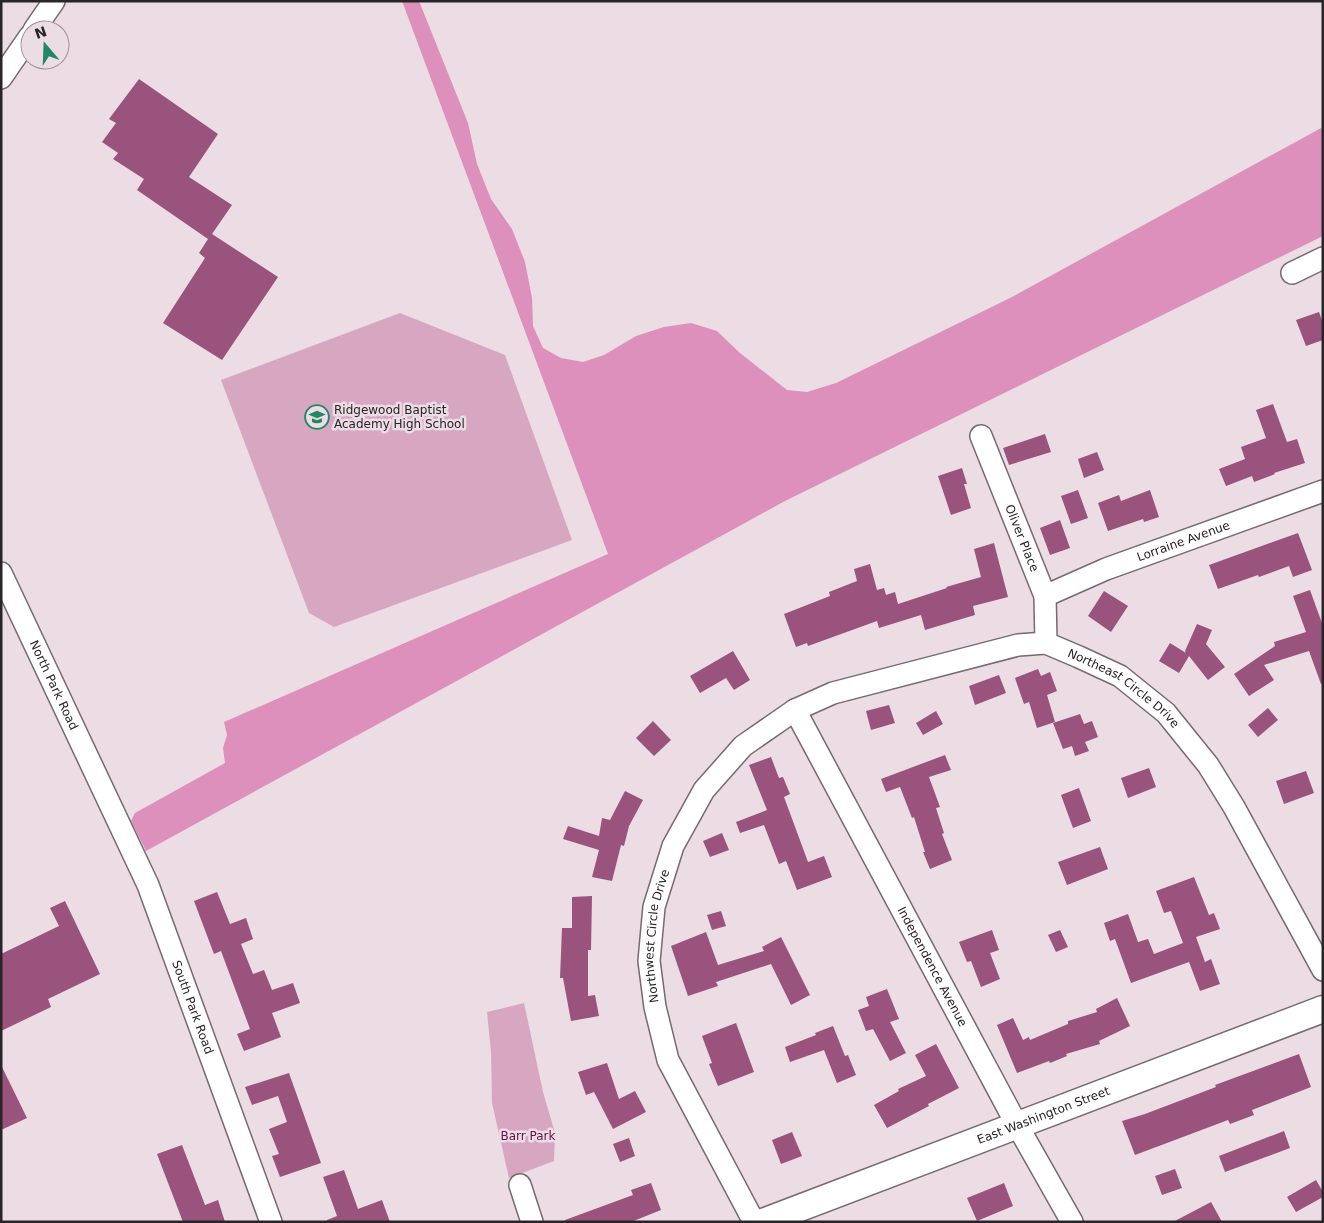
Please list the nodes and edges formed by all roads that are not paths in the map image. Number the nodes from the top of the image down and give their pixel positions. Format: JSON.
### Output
{"nodes":[{"id":1,"x":54,"y":1,"type":"edge"},
{"id":2,"x":41,"y":20,"type":"edge"},
{"id":3,"x":20,"y":50,"type":"edge"},
{"id":4,"x":1,"y":78,"type":"edge"},
{"id":5,"x":1323,"y":258,"type":"edge"},
{"id":6,"x":1292,"y":273,"type":"dead end"},
{"id":7,"x":981,"y":436,"type":"dead end"},
{"id":8,"x":1323,"y":491,"type":"edge"},
{"id":9,"x":1,"y":573,"type":"edge"},
{"id":10,"x":1045,"y":596,"type":"junction"},
{"id":11,"x":1046,"y":643,"type":"junction"},
{"id":12,"x":795,"y":710,"type":"junction"},
{"id":13,"x":106,"y":796,"type":"joint"},
{"id":14,"x":1323,"y":970,"type":"edge"},
{"id":15,"x":1323,"y":1009,"type":"edge"},
{"id":16,"x":1017,"y":1125,"type":"junction"},
{"id":17,"x":520,"y":1185,"type":"dead end"},
{"id":18,"x":272,"y":1222,"type":"edge"},
{"id":19,"x":532,"y":1222,"type":"edge"},
{"id":20,"x":754,"y":1222,"type":"edge"},
{"id":21,"x":763,"y":1222,"type":"edge"},
{"id":22,"x":1072,"y":1222,"type":"edge"}],
"edges":[{"from":1,"to":2,"type":"street"},
{"from":3,"to":4,"type":"street"},
{"from":5,"to":6,"type":"street"},
{"from":7,"to":10,"type":"street","name":"Oliver Place"},
{"from":8,"to":10,"type":"street","name":"Lorraine Avenue"},
{"from":9,"to":13,"type":"street","name":"North Park Road"},
{"from":10,"to":11,"type":"street","name":"Oliver Place"},
{"from":11,"to":12,"type":"street","name":"Northeast Circle Drive"},
{"from":11,"to":14,"type":"street","name":"Northeast Circle Drive"},
{"from":12,"to":16,"type":"street","name":"Independence Avenue"},
{"from":12,"to":20,"type":"street","name":"Northwest Circle Drive"},
{"from":13,"to":18,"type":"street","name":"South Park Road"},
{"from":15,"to":16,"type":"street","name":"East Washington Street"},
{"from":16,"to":21,"type":"street","name":"East Washington Street"},
{"from":16,"to":22,"type":"street","name":"Independence Avenue"},
{"from":17,"to":19,"type":"street"}]}
